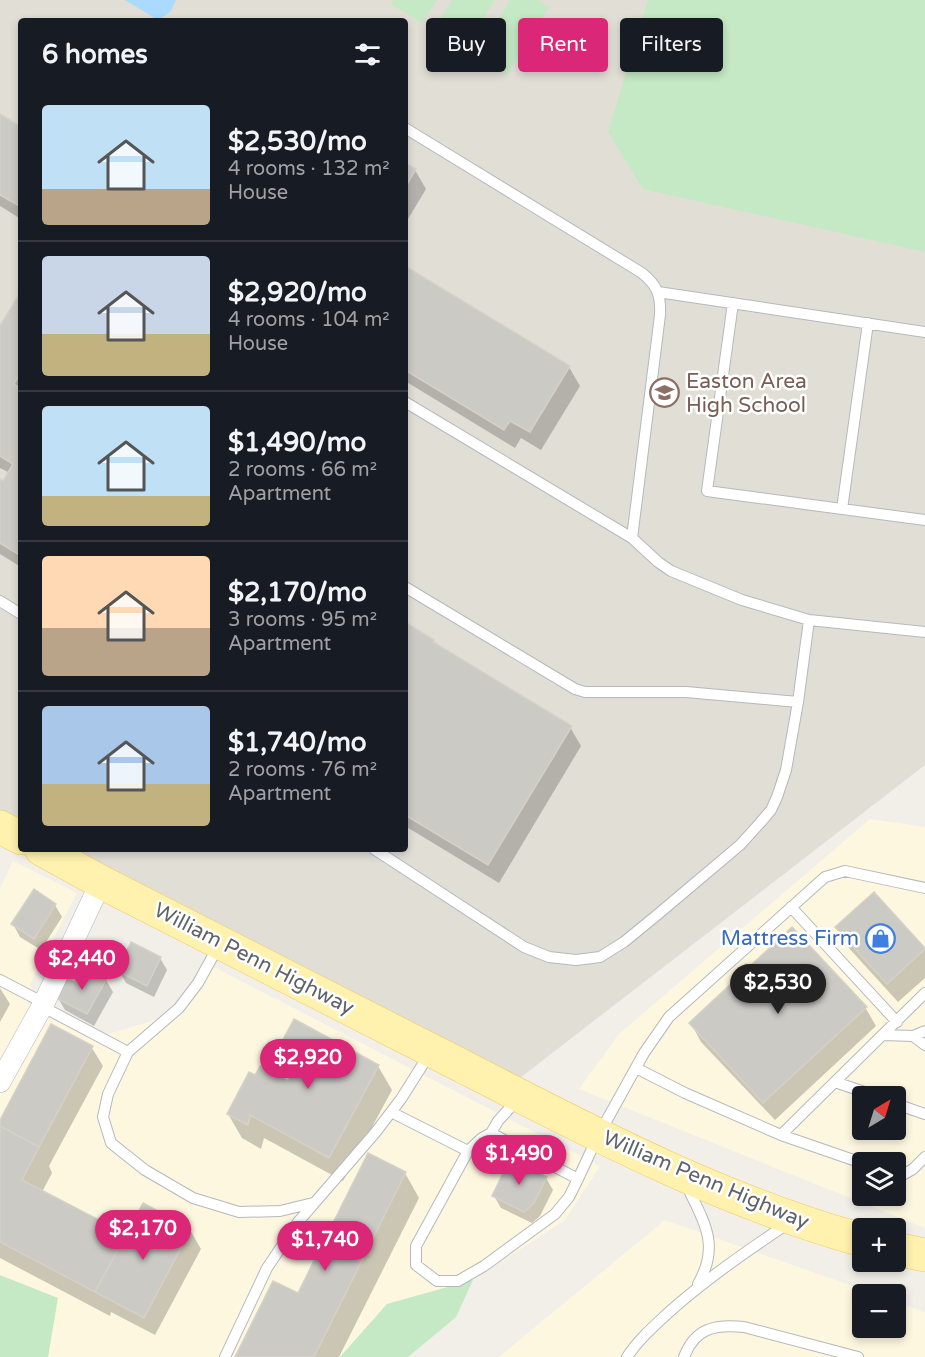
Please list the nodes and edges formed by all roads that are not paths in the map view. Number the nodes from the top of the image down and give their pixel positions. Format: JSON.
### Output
{"nodes":[{"id":1,"x":408,"y":131,"type":"edge"},
{"id":2,"x":658,"y":292,"type":"junction"},
{"id":3,"x":733,"y":303,"type":"junction"},
{"id":4,"x":868,"y":323,"type":"junction"},
{"id":5,"x":925,"y":332,"type":"edge"},
{"id":6,"x":408,"y":404,"type":"edge"},
{"id":7,"x":842,"y":509,"type":"junction"},
{"id":8,"x":925,"y":520,"type":"edge"},
{"id":9,"x":632,"y":538,"type":"junction"},
{"id":10,"x":408,"y":589,"type":"edge"},
{"id":11,"x":0,"y":601,"type":"edge"},
{"id":12,"x":18,"y":612,"type":"edge"},
{"id":13,"x":809,"y":620,"type":"junction"},
{"id":14,"x":923,"y":632,"type":"edge"},
{"id":15,"x":798,"y":702,"type":"junction"},
{"id":16,"x":0,"y":827,"type":"edge"},
{"id":17,"x":18,"y":836,"type":"edge"},
{"id":18,"x":46,"y":852,"type":"edge"},
{"id":19,"x":379,"y":852,"type":"edge"},
{"id":20,"x":101,"y":882,"type":"junction"},
{"id":21,"x":925,"y":888,"type":"edge"},
{"id":22,"x":791,"y":907,"type":"junction"},
{"id":23,"x":220,"y":943,"type":"junction"},
{"id":24,"x":0,"y":980,"type":"edge"},
{"id":25,"x":925,"y":993,"type":"edge"},
{"id":26,"x":43,"y":1005,"type":"junction"},
{"id":27,"x":897,"y":1022,"type":"junction"},
{"id":28,"x":925,"y":1031,"type":"edge"},
{"id":29,"x":884,"y":1035,"type":"junction"},
{"id":30,"x":913,"y":1036,"type":"junction"},
{"id":31,"x":925,"y":1046,"type":"edge"},
{"id":32,"x":432,"y":1050,"type":"junction"},
{"id":33,"x":128,"y":1052,"type":"junction"},
{"id":34,"x":636,"y":1068,"type":"junction"},
{"id":35,"x":0,"y":1082,"type":"edge"},
{"id":36,"x":835,"y":1082,"type":"junction"},
{"id":37,"x":852,"y":1088,"type":"edge"},
{"id":38,"x":521,"y":1096,"type":"junction"},
{"id":39,"x":906,"y":1107,"type":"edge"},
{"id":40,"x":391,"y":1112,"type":"junction"},
{"id":41,"x":925,"y":1114,"type":"edge"},
{"id":42,"x":490,"y":1133,"type":"junction"},
{"id":43,"x":781,"y":1135,"type":"junction"},
{"id":44,"x":598,"y":1136,"type":"junction"},
{"id":45,"x":468,"y":1150,"type":"junction"},
{"id":46,"x":925,"y":1157,"type":"edge"},
{"id":47,"x":852,"y":1160,"type":"edge"},
{"id":48,"x":681,"y":1173,"type":"junction"},
{"id":49,"x":906,"y":1173,"type":"edge"},
{"id":50,"x":578,"y":1179,"type":"junction"},
{"id":51,"x":313,"y":1203,"type":"junction"},
{"id":52,"x":795,"y":1219,"type":"junction"},
{"id":53,"x":852,"y":1237,"type":"edge"},
{"id":54,"x":906,"y":1251,"type":"edge"},
{"id":55,"x":925,"y":1255,"type":"edge"},
{"id":56,"x":695,"y":1289,"type":"junction"},
{"id":57,"x":225,"y":1357,"type":"edge"},
{"id":58,"x":627,"y":1357,"type":"edge"},
{"id":59,"x":684,"y":1357,"type":"edge"},
{"id":60,"x":858,"y":1357,"type":"edge"}],
"edges":[{"from":1,"to":2,"type":"lane"},
{"from":2,"to":3,"type":"lane"},
{"from":2,"to":9,"type":"lane"},
{"from":3,"to":4,"type":"lane"},
{"from":3,"to":7,"type":"lane"},
{"from":4,"to":5,"type":"lane"},
{"from":4,"to":7,"type":"lane"},
{"from":6,"to":9,"type":"lane"},
{"from":7,"to":8,"type":"lane"},
{"from":9,"to":13,"type":"lane"},
{"from":10,"to":15,"type":"lane"},
{"from":11,"to":12,"type":"lane"},
{"from":13,"to":14,"type":"lane"},
{"from":13,"to":15,"type":"lane"},
{"from":15,"to":19,"type":"lane"},
{"from":16,"to":17,"type":"main road"},
{"from":18,"to":20,"type":"main road","name":"William Penn Highway"},
{"from":20,"to":23,"type":"main road","name":"William Penn Highway"},
{"from":20,"to":26,"type":"street"},
{"from":21,"to":22,"type":"lane"},
{"from":22,"to":27,"type":"lane"},
{"from":22,"to":34,"type":"lane"},
{"from":23,"to":32,"type":"main road","name":"William Penn Highway"},
{"from":23,"to":33,"type":"lane"},
{"from":24,"to":26,"type":"lane"},
{"from":25,"to":27,"type":"lane"},
{"from":26,"to":33,"type":"lane"},
{"from":26,"to":35,"type":"street"},
{"from":27,"to":29,"type":"lane"},
{"from":28,"to":30,"type":"lane"},
{"from":29,"to":30,"type":"lane"},
{"from":29,"to":36,"type":"lane"},
{"from":30,"to":31,"type":"lane"},
{"from":32,"to":38,"type":"main road","name":"William Penn Highway"},
{"from":32,"to":40,"type":"lane"},
{"from":33,"to":51,"type":"lane"},
{"from":34,"to":43,"type":"lane"},
{"from":34,"to":44,"type":"lane"},
{"from":36,"to":37,"type":"lane"},
{"from":36,"to":43,"type":"lane"},
{"from":38,"to":42,"type":"lane"},
{"from":38,"to":44,"type":"main road","name":"William Penn Highway"},
{"from":39,"to":41,"type":"lane"},
{"from":40,"to":45,"type":"lane"},
{"from":40,"to":51,"type":"lane"},
{"from":42,"to":45,"type":"lane"},
{"from":42,"to":50,"type":"lane"},
{"from":43,"to":47,"type":"lane"},
{"from":44,"to":48,"type":"main road","name":"William Penn Highway"},
{"from":44,"to":50,"type":"lane"},
{"from":45,"to":50,"type":"lane"},
{"from":46,"to":49,"type":"lane"},
{"from":48,"to":52,"type":"main road","name":"William Penn Highway"},
{"from":48,"to":56,"type":"lane"},
{"from":51,"to":57,"type":"lane"},
{"from":52,"to":53,"type":"main road","name":"William Penn Highway"},
{"from":52,"to":56,"type":"lane"},
{"from":54,"to":55,"type":"main road"},
{"from":56,"to":58,"type":"lane"},
{"from":59,"to":60,"type":"lane"}]}
